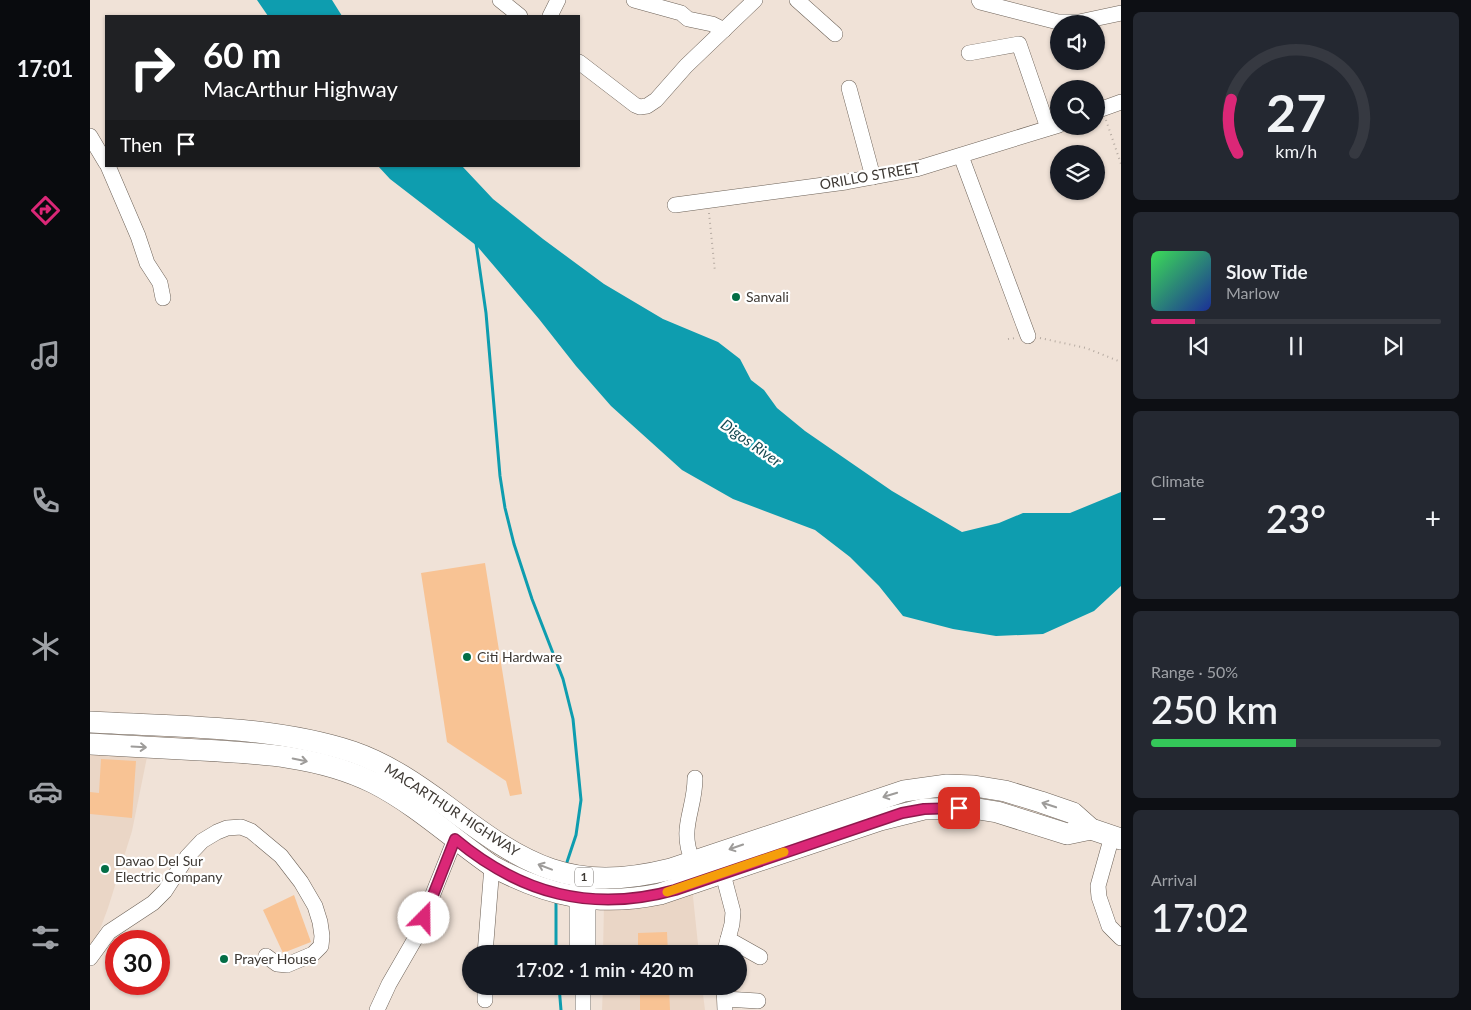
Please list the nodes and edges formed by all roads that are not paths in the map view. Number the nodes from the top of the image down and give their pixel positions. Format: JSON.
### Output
{"nodes":[{"id":1,"x":500,"y":0,"type":"edge"},
{"id":2,"x":558,"y":0,"type":"edge"},
{"id":3,"x":634,"y":0,"type":"edge"},
{"id":4,"x":755,"y":0,"type":"edge"},
{"id":5,"x":797,"y":0,"type":"edge"},
{"id":6,"x":979,"y":0,"type":"edge"},
{"id":7,"x":1121,"y":13,"type":"edge"},
{"id":8,"x":519,"y":15,"type":"edge"},
{"id":9,"x":550,"y":15,"type":"edge"},
{"id":10,"x":724,"y":30,"type":"junction"},
{"id":11,"x":835,"y":34,"type":"dead end"},
{"id":12,"x":969,"y":53,"type":"dead end"},
{"id":13,"x":580,"y":63,"type":"edge"},
{"id":14,"x":849,"y":88,"type":"dead end"},
{"id":15,"x":1121,"y":102,"type":"edge"},
{"id":16,"x":1105,"y":108,"type":"edge"},
{"id":17,"x":1050,"y":119,"type":"edge"},
{"id":18,"x":1050,"y":127,"type":"edge"},
{"id":19,"x":90,"y":136,"type":"edge"},
{"id":20,"x":961,"y":156,"type":"junction"},
{"id":21,"x":105,"y":162,"type":"edge"},
{"id":22,"x":108,"y":167,"type":"edge"},
{"id":23,"x":873,"y":177,"type":"junction"},
{"id":24,"x":676,"y":205,"type":"dead end"},
{"id":25,"x":163,"y":298,"type":"dead end"},
{"id":26,"x":1028,"y":336,"type":"road end"},
{"id":27,"x":90,"y":722,"type":"edge"},
{"id":28,"x":90,"y":744,"type":"edge"},
{"id":29,"x":695,"y":778,"type":"dead end"},
{"id":30,"x":1090,"y":829,"type":"junction"},
{"id":31,"x":1117,"y":838,"type":"edge"},
{"id":32,"x":455,"y":839,"type":"junction"},
{"id":33,"x":693,"y":862,"type":"junction"},
{"id":34,"x":492,"y":866,"type":"junction"},
{"id":35,"x":723,"y":874,"type":"junction"},
{"id":36,"x":582,"y":877,"type":"junction"},
{"id":37,"x":583,"y":899,"type":"junction"},
{"id":38,"x":1107,"y":917,"type":"junction"},
{"id":39,"x":1121,"y":926,"type":"edge"},
{"id":40,"x":1121,"y":938,"type":"edge"},
{"id":41,"x":728,"y":939,"type":"junction"},
{"id":42,"x":486,"y":945,"type":"edge"},
{"id":43,"x":578,"y":945,"type":"edge"},
{"id":44,"x":587,"y":945,"type":"edge"},
{"id":45,"x":726,"y":945,"type":"edge"},
{"id":46,"x":266,"y":956,"type":"dead end"},
{"id":47,"x":760,"y":957,"type":"dead end"},
{"id":48,"x":90,"y":958,"type":"edge"},
{"id":49,"x":583,"y":995,"type":"edge"},
{"id":50,"x":725,"y":999,"type":"edge"},
{"id":51,"x":758,"y":1001,"type":"dead end"},
{"id":52,"x":377,"y":1010,"type":"edge"},
{"id":53,"x":583,"y":1010,"type":"edge"}],
"edges":[{"from":1,"to":8,"type":"street"},
{"from":2,"to":9,"type":"street"},
{"from":3,"to":10,"type":"street"},
{"from":4,"to":10,"type":"street"},
{"from":5,"to":11,"type":"street"},
{"from":6,"to":7,"type":"street"},
{"from":10,"to":13,"type":"street"},
{"from":12,"to":17,"type":"street"},
{"from":14,"to":23,"type":"street"},
{"from":15,"to":16,"type":"street"},
{"from":18,"to":20,"type":"street","name":"ORILLO STREET"},
{"from":19,"to":21,"type":"street"},
{"from":20,"to":23,"type":"street","name":"ORILLO STREET"},
{"from":20,"to":26,"type":"street"},
{"from":22,"to":25,"type":"street"},
{"from":23,"to":24,"type":"street","name":"ORILLO STREET"},
{"from":36,"to":27,"type":"highway","name":"MACARTHUR HIGHWAY","number":"1","one_way":true},
{"from":28,"to":32,"type":"highway","name":"MACARTHUR HIGHWAY","number":"1","one_way":true},
{"from":29,"to":33,"type":"street"},
{"from":30,"to":31,"type":"highway","name":"MACARTHUR HIGHWAY","number":"1"},
{"from":30,"to":33,"type":"highway","name":"MACARTHUR HIGHWAY","number":"1","one_way":true},
{"from":30,"to":35,"type":"highway","name":"MACARTHUR HIGHWAY","number":"1"},
{"from":31,"to":38,"type":"street"},
{"from":32,"to":34,"type":"highway","name":"MACARTHUR HIGHWAY","number":"1"},
{"from":32,"to":52,"type":"street"},
{"from":33,"to":36,"type":"highway","name":"MACARTHUR HIGHWAY","number":"1"},
{"from":34,"to":37,"type":"highway","name":"MACARTHUR HIGHWAY","number":"1"},
{"from":34,"to":42,"type":"street"},
{"from":35,"to":37,"type":"highway","name":"MACARTHUR HIGHWAY","number":"1"},
{"from":35,"to":41,"type":"street"},
{"from":36,"to":37,"type":"street"},
{"from":37,"to":43,"type":"street"},
{"from":37,"to":44,"type":"street"},
{"from":38,"to":39,"type":"street"},
{"from":38,"to":40,"type":"street"},
{"from":41,"to":45,"type":"street"},
{"from":41,"to":47,"type":"street"},
{"from":46,"to":48,"type":"street"},
{"from":49,"to":53,"type":"street"},
{"from":50,"to":51,"type":"street"}]}
